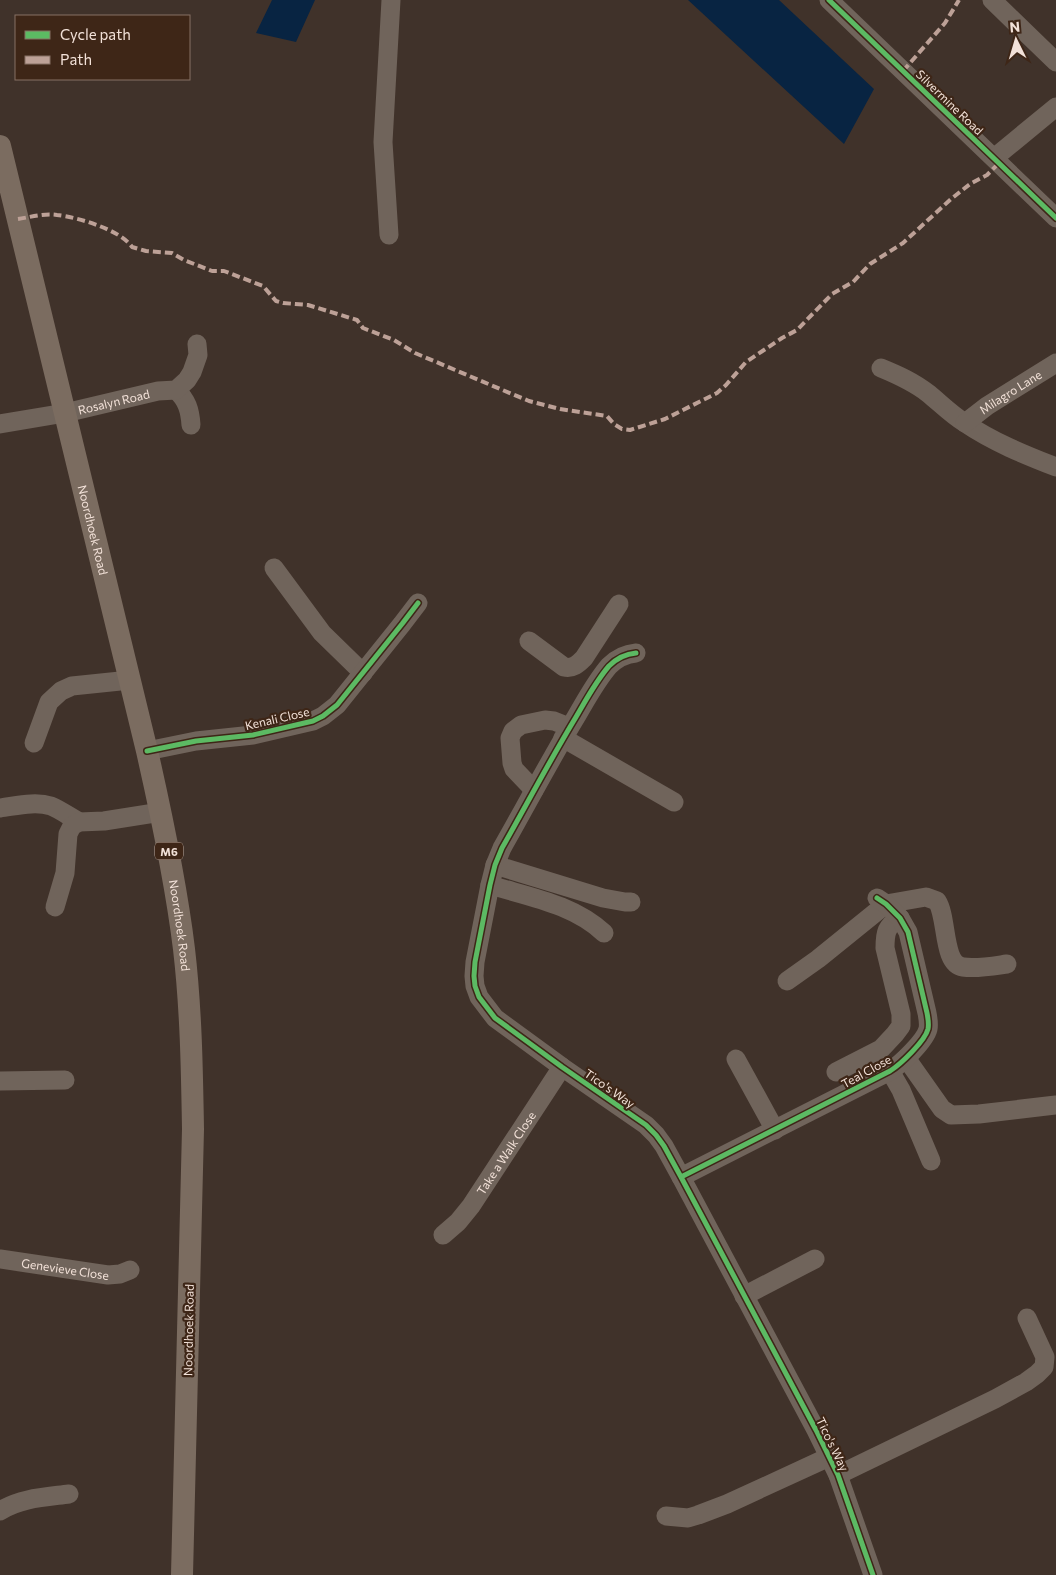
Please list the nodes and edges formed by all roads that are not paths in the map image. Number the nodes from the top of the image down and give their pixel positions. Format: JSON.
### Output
{"nodes":[{"id":1,"x":391,"y":0,"type":"edge"},
{"id":2,"x":828,"y":0,"type":"edge"},
{"id":3,"x":992,"y":0,"type":"edge"},
{"id":4,"x":1056,"y":62,"type":"edge"},
{"id":5,"x":1056,"y":107,"type":"edge"},
{"id":6,"x":0,"y":146,"type":"edge"},
{"id":7,"x":994,"y":158,"type":"junction"},
{"id":8,"x":1056,"y":218,"type":"edge"},
{"id":9,"x":389,"y":235,"type":"dead end"},
{"id":10,"x":197,"y":344,"type":"dead end"},
{"id":11,"x":1056,"y":363,"type":"edge"},
{"id":12,"x":881,"y":368,"type":"dead end"},
{"id":13,"x":176,"y":390,"type":"junction"},
{"id":14,"x":65,"y":413,"type":"junction"},
{"id":15,"x":965,"y":423,"type":"junction"},
{"id":16,"x":0,"y":424,"type":"edge"},
{"id":17,"x":191,"y":425,"type":"dead end"},
{"id":18,"x":1056,"y":467,"type":"edge"},
{"id":19,"x":274,"y":568,"type":"dead end"},
{"id":20,"x":418,"y":603,"type":"dead end"},
{"id":21,"x":619,"y":604,"type":"dead end"},
{"id":22,"x":529,"y":641,"type":"dead end"},
{"id":23,"x":636,"y":652,"type":"dead end"},
{"id":24,"x":584,"y":658,"type":"junction"},
{"id":25,"x":363,"y":672,"type":"junction"},
{"id":26,"x":604,"y":673,"type":"junction"},
{"id":27,"x":130,"y":680,"type":"junction"},
{"id":28,"x":566,"y":733,"type":"junction"},
{"id":29,"x":34,"y":743,"type":"dead end"},
{"id":30,"x":148,"y":751,"type":"junction"},
{"id":31,"x":534,"y":790,"type":"junction"},
{"id":32,"x":674,"y":802,"type":"dead end"},
{"id":33,"x":0,"y":808,"type":"edge"},
{"id":34,"x":161,"y":812,"type":"junction"},
{"id":35,"x":79,"y":822,"type":"junction"},
{"id":36,"x":495,"y":865,"type":"junction"},
{"id":37,"x":490,"y":885,"type":"junction"},
{"id":38,"x":881,"y":901,"type":"junction"},
{"id":39,"x":631,"y":902,"type":"dead end"},
{"id":40,"x":54,"y":908,"type":"dead end"},
{"id":41,"x":900,"y":918,"type":"junction"},
{"id":42,"x":604,"y":933,"type":"dead end"},
{"id":43,"x":1006,"y":964,"type":"dead end"},
{"id":44,"x":787,"y":981,"type":"dead end"},
{"id":45,"x":906,"y":1058,"type":"junction"},
{"id":46,"x":736,"y":1059,"type":"dead end"},
{"id":47,"x":562,"y":1067,"type":"junction"},
{"id":48,"x":890,"y":1071,"type":"junction"},
{"id":49,"x":836,"y":1072,"type":"dead end"},
{"id":50,"x":65,"y":1080,"type":"dead end"},
{"id":51,"x":0,"y":1081,"type":"edge"},
{"id":52,"x":1056,"y":1105,"type":"edge"},
{"id":53,"x":775,"y":1130,"type":"junction"},
{"id":54,"x":931,"y":1161,"type":"dead end"},
{"id":55,"x":681,"y":1177,"type":"junction"},
{"id":56,"x":443,"y":1235,"type":"dead end"},
{"id":57,"x":815,"y":1259,"type":"dead end"},
{"id":58,"x":0,"y":1260,"type":"edge"},
{"id":59,"x":130,"y":1270,"type":"dead end"},
{"id":60,"x":744,"y":1296,"type":"junction"},
{"id":61,"x":1027,"y":1318,"type":"dead end"},
{"id":62,"x":829,"y":1458,"type":"junction"},
{"id":63,"x":838,"y":1476,"type":"junction"},
{"id":64,"x":68,"y":1494,"type":"dead end"},
{"id":65,"x":0,"y":1511,"type":"edge"},
{"id":66,"x":666,"y":1516,"type":"dead end"},
{"id":67,"x":182,"y":1575,"type":"edge"},
{"id":68,"x":873,"y":1575,"type":"edge"}],
"edges":[{"from":1,"to":9,"type":"street"},
{"from":2,"to":7,"type":"street","name":"Silvermine Road"},
{"from":3,"to":4,"type":"street"},
{"from":5,"to":7,"type":"street"},
{"from":6,"to":14,"type":"main road","name":"Noordhoek Road","number":"M6"},
{"from":7,"to":8,"type":"street","name":"Silvermine Road"},
{"from":10,"to":13,"type":"street"},
{"from":11,"to":15,"type":"street","name":"Milagro Lane"},
{"from":12,"to":15,"type":"street","name":"Milagro Lane"},
{"from":13,"to":14,"type":"street","name":"Rosalyn Road"},
{"from":13,"to":17,"type":"street"},
{"from":14,"to":16,"type":"street","name":"Rosalyn Road"},
{"from":14,"to":27,"type":"main road","name":"Noordhoek Road","number":"M6"},
{"from":15,"to":18,"type":"street","name":"Milagro Lane"},
{"from":19,"to":25,"type":"street"},
{"from":20,"to":25,"type":"street","name":"Kenali Close"},
{"from":21,"to":24,"type":"street"},
{"from":22,"to":24,"type":"street"},
{"from":23,"to":26,"type":"street","name":"Tico's Way"},
{"from":24,"to":26,"type":"street"},
{"from":25,"to":30,"type":"street","name":"Kenali Close"},
{"from":26,"to":28,"type":"street","name":"Tico's Way"},
{"from":27,"to":29,"type":"street"},
{"from":27,"to":30,"type":"main road","name":"Noordhoek Road","number":"M6"},
{"from":28,"to":31,"type":"street","name":"Tico's Way"},
{"from":28,"to":31,"type":"street"},
{"from":28,"to":32,"type":"street"},
{"from":30,"to":34,"type":"main road","name":"Noordhoek Road","number":"M6"},
{"from":31,"to":36,"type":"street","name":"Tico's Way"},
{"from":33,"to":35,"type":"street"},
{"from":34,"to":35,"type":"street"},
{"from":34,"to":67,"type":"main road","name":"Noordhoek Road","number":"M6"},
{"from":35,"to":40,"type":"street"},
{"from":36,"to":37,"type":"street","name":"Tico's Way"},
{"from":36,"to":39,"type":"street"},
{"from":37,"to":42,"type":"street"},
{"from":37,"to":47,"type":"street","name":"Tico's Way"},
{"from":38,"to":41,"type":"street","name":"Teal Close"},
{"from":38,"to":43,"type":"street"},
{"from":38,"to":44,"type":"street"},
{"from":41,"to":45,"type":"street","name":"Teal Close"},
{"from":41,"to":49,"type":"street"},
{"from":45,"to":48,"type":"street","name":"Teal Close"},
{"from":45,"to":52,"type":"street"},
{"from":46,"to":53,"type":"street"},
{"from":47,"to":55,"type":"street","name":"Tico's Way"},
{"from":47,"to":56,"type":"street","name":"Take a Walk Close"},
{"from":48,"to":53,"type":"street","name":"Teal Close"},
{"from":48,"to":54,"type":"street"},
{"from":50,"to":51,"type":"street"},
{"from":53,"to":55,"type":"street","name":"Teal Close"},
{"from":55,"to":60,"type":"street","name":"Tico's Way"},
{"from":57,"to":60,"type":"street"},
{"from":58,"to":59,"type":"street","name":"Genevieve Close"},
{"from":60,"to":62,"type":"street","name":"Tico's Way"},
{"from":61,"to":63,"type":"street"},
{"from":62,"to":63,"type":"street","name":"Tico's Way"},
{"from":62,"to":66,"type":"street"},
{"from":63,"to":68,"type":"street","name":"Tico's Way"},
{"from":64,"to":65,"type":"street"}]}
